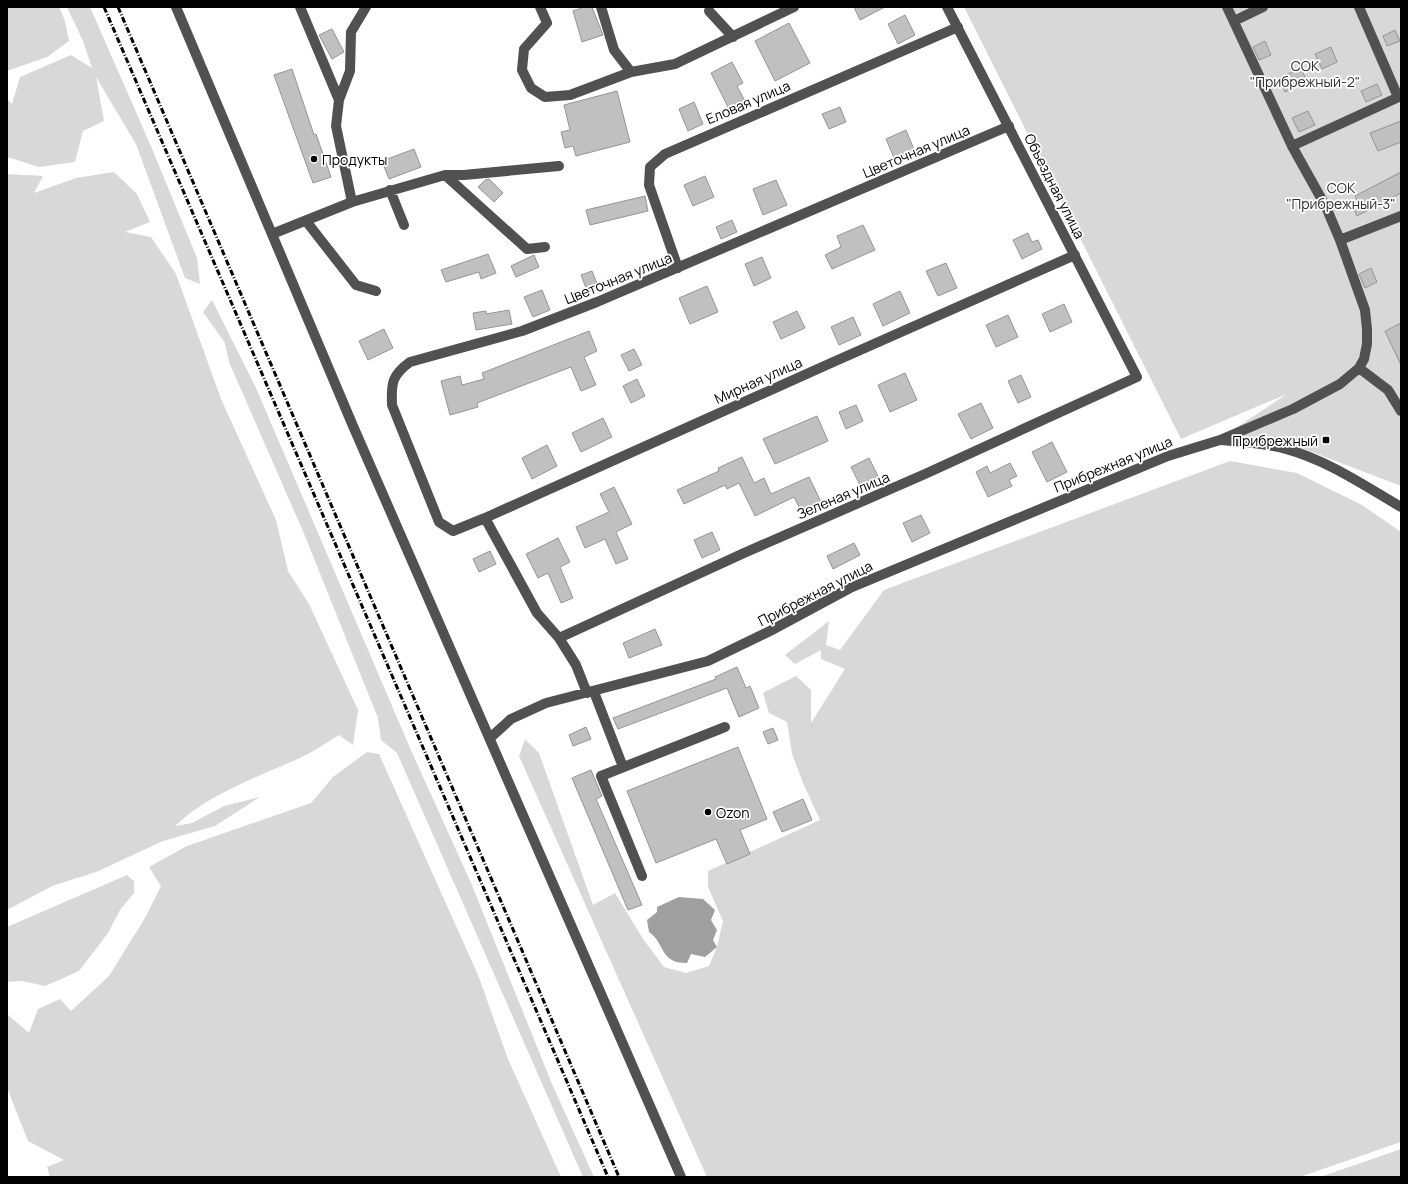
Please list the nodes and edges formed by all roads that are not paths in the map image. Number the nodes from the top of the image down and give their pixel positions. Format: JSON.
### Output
{"nodes":[{"id":1,"x":176,"y":7,"type":"edge"},
{"id":2,"x":300,"y":7,"type":"edge"},
{"id":3,"x":366,"y":7,"type":"edge"},
{"id":4,"x":540,"y":7,"type":"edge"},
{"id":5,"x":601,"y":7,"type":"edge"},
{"id":6,"x":794,"y":7,"type":"edge"},
{"id":7,"x":948,"y":7,"type":"edge"},
{"id":8,"x":1227,"y":7,"type":"edge"},
{"id":9,"x":1263,"y":7,"type":"edge"},
{"id":10,"x":1359,"y":7,"type":"edge"},
{"id":11,"x":709,"y":11,"type":"dead end"},
{"id":12,"x":1234,"y":21,"type":"junction"},
{"id":13,"x":958,"y":27,"type":"junction"},
{"id":14,"x":733,"y":37,"type":"junction"},
{"id":15,"x":631,"y":72,"type":"junction"},
{"id":16,"x":1399,"y":96,"type":"edge"},
{"id":17,"x":339,"y":100,"type":"junction"},
{"id":18,"x":1009,"y":126,"type":"junction"},
{"id":19,"x":1292,"y":146,"type":"junction"},
{"id":20,"x":559,"y":166,"type":"dead end"},
{"id":21,"x":445,"y":175,"type":"junction"},
{"id":22,"x":390,"y":190,"type":"junction"},
{"id":23,"x":352,"y":202,"type":"junction"},
{"id":24,"x":1401,"y":216,"type":"edge"},
{"id":25,"x":306,"y":221,"type":"junction"},
{"id":26,"x":404,"y":226,"type":"dead end"},
{"id":27,"x":272,"y":234,"type":"junction"},
{"id":28,"x":1340,"y":240,"type":"junction"},
{"id":29,"x":545,"y":247,"type":"dead end"},
{"id":30,"x":1075,"y":255,"type":"junction"},
{"id":31,"x":678,"y":268,"type":"junction"},
{"id":32,"x":376,"y":290,"type":"dead end"},
{"id":33,"x":1359,"y":368,"type":"junction"},
{"id":34,"x":1138,"y":377,"type":"joint"},
{"id":35,"x":1401,"y":411,"type":"edge"},
{"id":36,"x":1220,"y":440,"type":"junction"},
{"id":37,"x":1401,"y":507,"type":"edge"},
{"id":38,"x":485,"y":518,"type":"junction"},
{"id":39,"x":453,"y":531,"type":"joint"},
{"id":40,"x":559,"y":638,"type":"junction"},
{"id":41,"x":591,"y":693,"type":"junction"},
{"id":42,"x":725,"y":727,"type":"dead end"},
{"id":43,"x":490,"y":738,"type":"junction"},
{"id":44,"x":622,"y":767,"type":"junction"},
{"id":45,"x":642,"y":876,"type":"dead end"},
{"id":46,"x":681,"y":1177,"type":"edge"}],
"edges":[{"from":1,"to":27,"type":"street"},
{"from":2,"to":17,"type":"street"},
{"from":3,"to":17,"type":"street"},
{"from":4,"to":15,"type":"street"},
{"from":5,"to":15,"type":"street"},
{"from":6,"to":14,"type":"street"},
{"from":7,"to":13,"type":"street","name":"Объездная улица"},
{"from":8,"to":12,"type":"street"},
{"from":9,"to":12,"type":"street"},
{"from":10,"to":16,"type":"street"},
{"from":11,"to":14,"type":"street"},
{"from":12,"to":19,"type":"street"},
{"from":13,"to":18,"type":"street","name":"Объездная улица"},
{"from":13,"to":31,"type":"street","name":"Еловая улица"},
{"from":14,"to":15,"type":"street"},
{"from":16,"to":19,"type":"street"},
{"from":17,"to":23,"type":"street"},
{"from":18,"to":30,"type":"street","name":"Объездная улица"},
{"from":18,"to":31,"type":"street","name":"Цветочная улица"},
{"from":19,"to":28,"type":"street"},
{"from":20,"to":21,"type":"street"},
{"from":21,"to":22,"type":"street"},
{"from":21,"to":29,"type":"street"},
{"from":22,"to":23,"type":"street"},
{"from":22,"to":26,"type":"street"},
{"from":23,"to":25,"type":"street"},
{"from":24,"to":28,"type":"street"},
{"from":25,"to":27,"type":"street"},
{"from":25,"to":32,"type":"street"},
{"from":27,"to":43,"type":"street"},
{"from":28,"to":33,"type":"street"},
{"from":30,"to":34,"type":"street","name":"Объездная улица"},
{"from":30,"to":38,"type":"street","name":"Мирная улица"},
{"from":31,"to":39,"type":"street","name":"Цветочная улица"},
{"from":33,"to":35,"type":"street"},
{"from":33,"to":36,"type":"street","name":"Прибрежная улица"},
{"from":34,"to":40,"type":"street","name":"Зеленая улица"},
{"from":36,"to":37,"type":"street"},
{"from":36,"to":41,"type":"street","name":"Прибрежная улица"},
{"from":38,"to":39,"type":"street","name":"Мирная улица"},
{"from":38,"to":40,"type":"street"},
{"from":40,"to":41,"type":"street"},
{"from":41,"to":43,"type":"street","name":"Прибрежная улица"},
{"from":41,"to":44,"type":"street"},
{"from":42,"to":44,"type":"street"},
{"from":43,"to":46,"type":"street"},
{"from":44,"to":45,"type":"street"}]}
